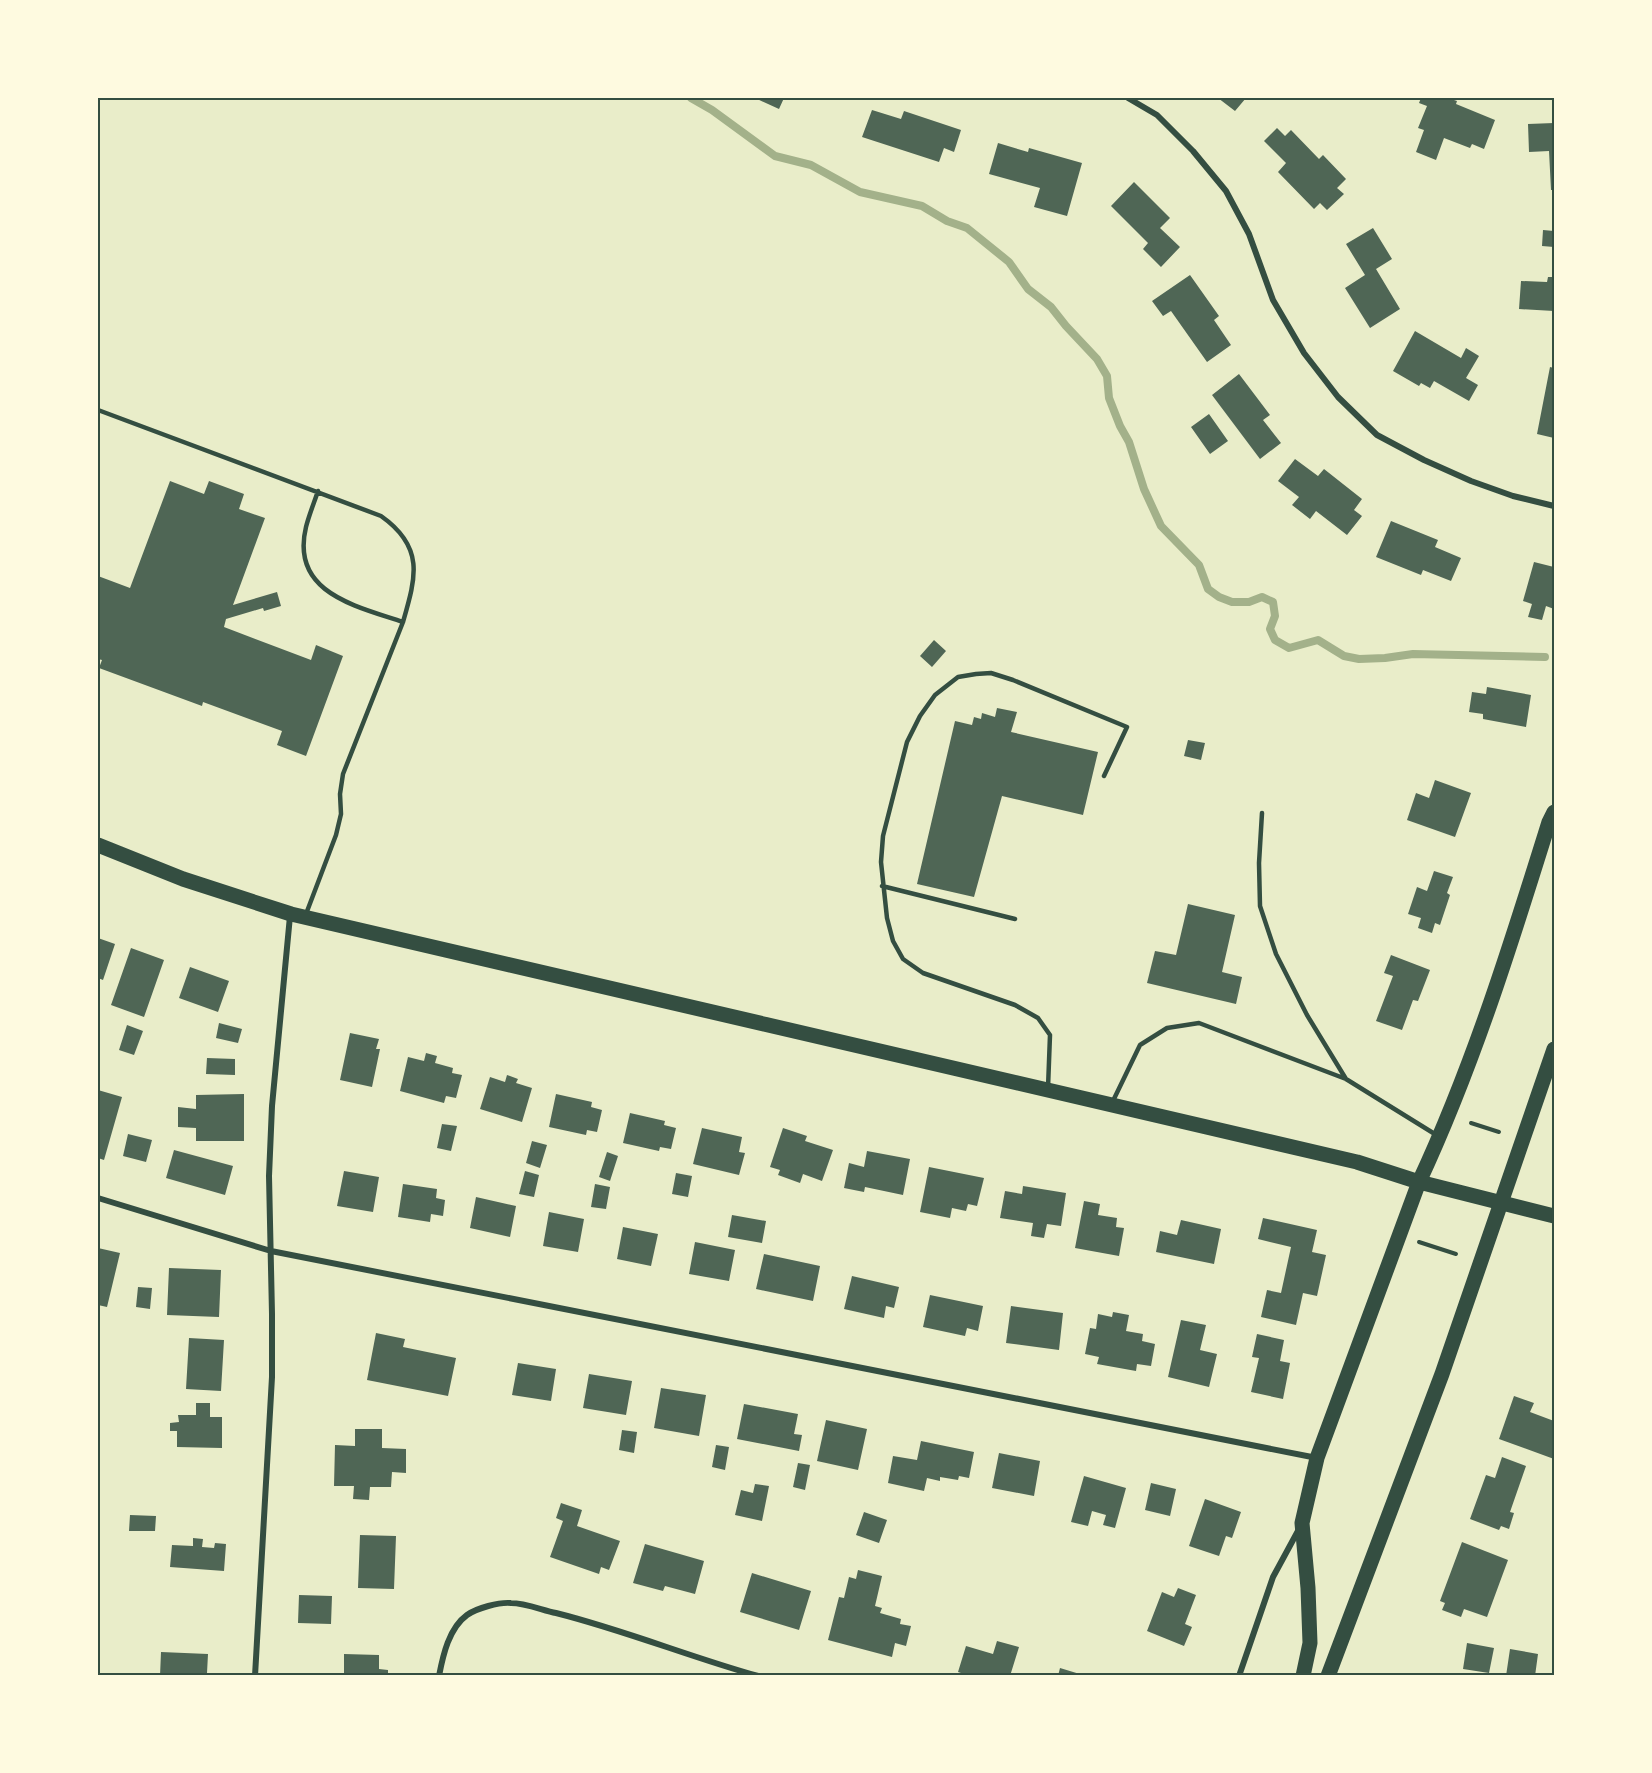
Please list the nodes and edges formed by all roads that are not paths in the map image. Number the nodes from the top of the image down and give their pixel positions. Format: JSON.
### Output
{"nodes":[{"id":1,"x":1128,"y":98,"type":"edge"},
{"id":2,"x":98,"y":410,"type":"edge"},
{"id":3,"x":318,"y":491,"type":"junction"},
{"id":4,"x":1554,"y":506,"type":"edge"},
{"id":5,"x":403,"y":622,"type":"junction"},
{"id":6,"x":1104,"y":776,"type":"dead end"},
{"id":7,"x":1554,"y":806,"type":"edge"},
{"id":8,"x":1262,"y":813,"type":"dead end"},
{"id":9,"x":1552,"y":817,"type":"edge"},
{"id":10,"x":98,"y":845,"type":"edge"},
{"id":11,"x":882,"y":886,"type":"junction"},
{"id":12,"x":297,"y":916,"type":"junction"},
{"id":13,"x":1015,"y":919,"type":"dead end"},
{"id":14,"x":1554,"y":1049,"type":"edge"},
{"id":15,"x":1346,"y":1079,"type":"junction"},
{"id":16,"x":1048,"y":1091,"type":"junction"},
{"id":17,"x":1111,"y":1105,"type":"junction"},
{"id":18,"x":1440,"y":1138,"type":"junction"},
{"id":19,"x":1419,"y":1182,"type":"junction"},
{"id":20,"x":98,"y":1198,"type":"edge"},
{"id":21,"x":1500,"y":1202,"type":"junction"},
{"id":22,"x":1554,"y":1216,"type":"edge"},
{"id":23,"x":271,"y":1251,"type":"junction"},
{"id":24,"x":1317,"y":1458,"type":"junction"},
{"id":25,"x":1302,"y":1523,"type":"junction"},
{"id":26,"x":255,"y":1676,"type":"edge"},
{"id":27,"x":439,"y":1676,"type":"edge"},
{"id":28,"x":758,"y":1676,"type":"edge"},
{"id":29,"x":1239,"y":1676,"type":"edge"},
{"id":30,"x":1303,"y":1676,"type":"edge"},
{"id":31,"x":1328,"y":1676,"type":"edge"}],
"edges":[{"from":1,"to":4,"type":"street"},
{"from":2,"to":3,"type":"lane"},
{"from":3,"to":5,"type":"lane"},
{"from":3,"to":5,"type":"lane"},
{"from":5,"to":12,"type":"lane"},
{"from":6,"to":11,"type":"lane"},
{"from":7,"to":9,"type":"street"},
{"from":8,"to":15,"type":"lane"},
{"from":9,"to":18,"type":"main road"},
{"from":10,"to":12,"type":"main road"},
{"from":11,"to":13,"type":"lane"},
{"from":11,"to":16,"type":"lane"},
{"from":12,"to":16,"type":"main road"},
{"from":12,"to":23,"type":"street"},
{"from":14,"to":21,"type":"main road"},
{"from":15,"to":17,"type":"lane"},
{"from":15,"to":18,"type":"lane"},
{"from":16,"to":17,"type":"main road"},
{"from":17,"to":19,"type":"main road"},
{"from":18,"to":19,"type":"main road"},
{"from":19,"to":21,"type":"main road"},
{"from":19,"to":24,"type":"main road"},
{"from":20,"to":23,"type":"street"},
{"from":21,"to":22,"type":"main road"},
{"from":21,"to":31,"type":"main road"},
{"from":23,"to":24,"type":"street"},
{"from":23,"to":26,"type":"street"},
{"from":24,"to":25,"type":"main road"},
{"from":25,"to":29,"type":"street"},
{"from":25,"to":30,"type":"main road"},
{"from":27,"to":28,"type":"street"}]}
